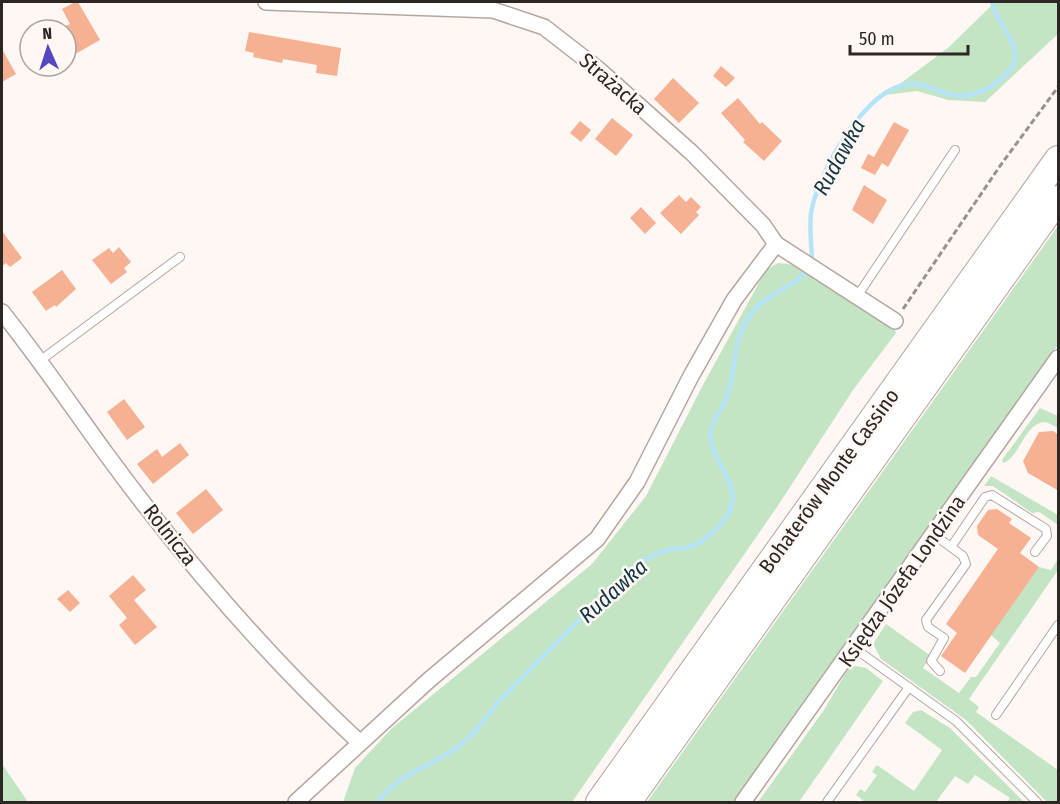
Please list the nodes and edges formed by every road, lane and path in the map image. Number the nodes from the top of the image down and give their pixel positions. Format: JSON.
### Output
{"nodes":[{"id":1,"x":266,"y":2,"type":"edge"},
{"id":2,"x":1059,"y":87,"type":"edge"},
{"id":3,"x":955,"y":150,"type":"dead end"},
{"id":4,"x":1059,"y":159,"type":"edge"},
{"id":5,"x":1059,"y":199,"type":"edge"},
{"id":6,"x":776,"y":244,"type":"junction"},
{"id":7,"x":180,"y":257,"type":"dead end"},
{"id":8,"x":856,"y":298,"type":"junction"},
{"id":9,"x":2,"y":312,"type":"edge"},
{"id":10,"x":895,"y":321,"type":"joint"},
{"id":11,"x":1059,"y":358,"type":"edge"},
{"id":12,"x":41,"y":360,"type":"junction"},
{"id":13,"x":934,"y":535,"type":"junction"},
{"id":14,"x":951,"y":547,"type":"junction"},
{"id":15,"x":1035,"y":552,"type":"dead end"},
{"id":16,"x":1059,"y":625,"type":"edge"},
{"id":17,"x":854,"y":648,"type":"junction"},
{"id":18,"x":940,"y":671,"type":"dead end"},
{"id":19,"x":909,"y":687,"type":"junction"},
{"id":20,"x":996,"y":715,"type":"dead end"},
{"id":21,"x":359,"y":742,"type":"junction"},
{"id":22,"x":296,"y":802,"type":"edge"},
{"id":23,"x":599,"y":802,"type":"edge"},
{"id":24,"x":628,"y":802,"type":"edge"},
{"id":25,"x":743,"y":802,"type":"edge"},
{"id":26,"x":827,"y":802,"type":"edge"},
{"id":27,"x":1037,"y":802,"type":"edge"}],
"edges":[{"from":1,"to":6,"type":"street","name":"Strażacka"},
{"from":2,"to":10,"type":"path"},
{"from":3,"to":8,"type":"lane"},
{"from":4,"to":23,"type":"highway","name":"Bohaterów Monte Cassino"},
{"from":5,"to":24,"type":"highway","name":"Bohaterów Monte Cassino"},
{"from":6,"to":8,"type":"street","name":"Strażacka"},
{"from":6,"to":21,"type":"street"},
{"from":7,"to":12,"type":"lane"},
{"from":8,"to":10,"type":"street","name":"Strażacka"},
{"from":9,"to":12,"type":"street","name":"Rolnicza"},
{"from":11,"to":13,"type":"street","name":"Księdza Józefa Londzina"},
{"from":12,"to":21,"type":"street","name":"Rolnicza"},
{"from":13,"to":14,"type":"lane"},
{"from":13,"to":17,"type":"street","name":"Księdza Józefa Londzina"},
{"from":14,"to":15,"type":"lane"},
{"from":14,"to":18,"type":"lane"},
{"from":16,"to":20,"type":"lane"},
{"from":17,"to":19,"type":"lane"},
{"from":17,"to":25,"type":"street","name":"Księdza Józefa Londzina"},
{"from":19,"to":26,"type":"lane"},
{"from":19,"to":27,"type":"lane"},
{"from":21,"to":22,"type":"street"}]}
